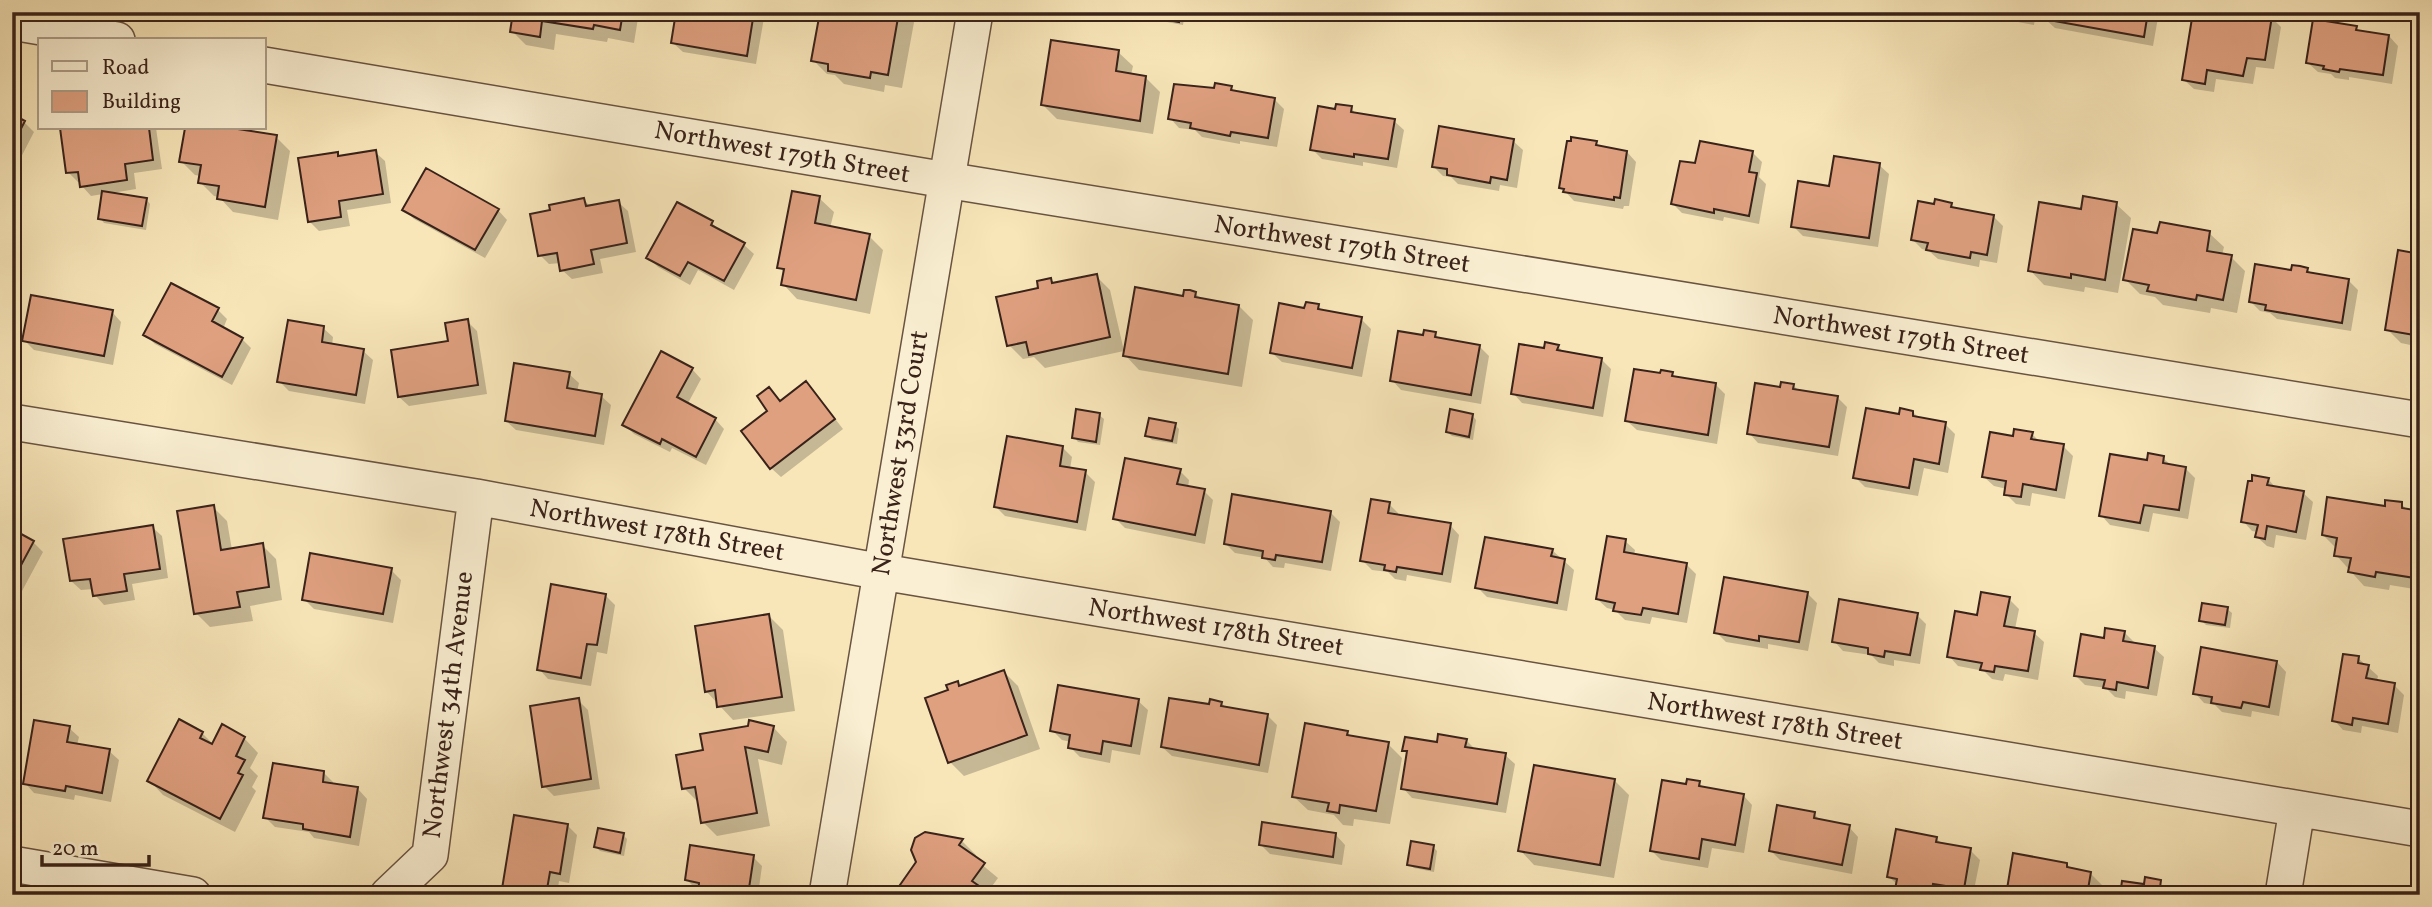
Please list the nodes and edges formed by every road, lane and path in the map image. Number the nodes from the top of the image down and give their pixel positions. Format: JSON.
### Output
{"nodes":[{"id":1,"x":975,"y":12,"type":"edge"},
{"id":2,"x":12,"y":22,"type":"edge"},
{"id":3,"x":105,"y":38,"type":"edge"},
{"id":4,"x":266,"y":65,"type":"edge"},
{"id":5,"x":946,"y":180,"type":"junction"},
{"id":6,"x":2420,"y":420,"type":"edge"},
{"id":7,"x":12,"y":422,"type":"edge"},
{"id":8,"x":476,"y":497,"type":"junction"},
{"id":9,"x":882,"y":572,"type":"junction"},
{"id":10,"x":2297,"y":809,"type":"junction"},
{"id":11,"x":2420,"y":829,"type":"edge"},
{"id":12,"x":12,"y":864,"type":"edge"},
{"id":13,"x":193,"y":895,"type":"edge"},
{"id":14,"x":388,"y":895,"type":"edge"},
{"id":15,"x":827,"y":895,"type":"edge"},
{"id":16,"x":2283,"y":895,"type":"edge"}],
"edges":[{"from":1,"to":5,"type":"street","name":"Northwest 33rd Court"},
{"from":2,"to":3,"type":"street"},
{"from":4,"to":5,"type":"street","name":"Northwest 179th Street"},
{"from":5,"to":6,"type":"street","name":"Northwest 179th Street"},
{"from":5,"to":9,"type":"street","name":"Northwest 33rd Court"},
{"from":7,"to":8,"type":"street","name":"Northwest 178th Street"},
{"from":8,"to":9,"type":"street","name":"Northwest 178th Street"},
{"from":8,"to":14,"type":"street","name":"Northwest 34th Avenue"},
{"from":9,"to":10,"type":"street","name":"Northwest 178th Street"},
{"from":9,"to":15,"type":"street","name":"Northwest 33rd Court"},
{"from":10,"to":11,"type":"street","name":"Northwest 178th Street"},
{"from":10,"to":16,"type":"street"},
{"from":12,"to":13,"type":"street"}]}
